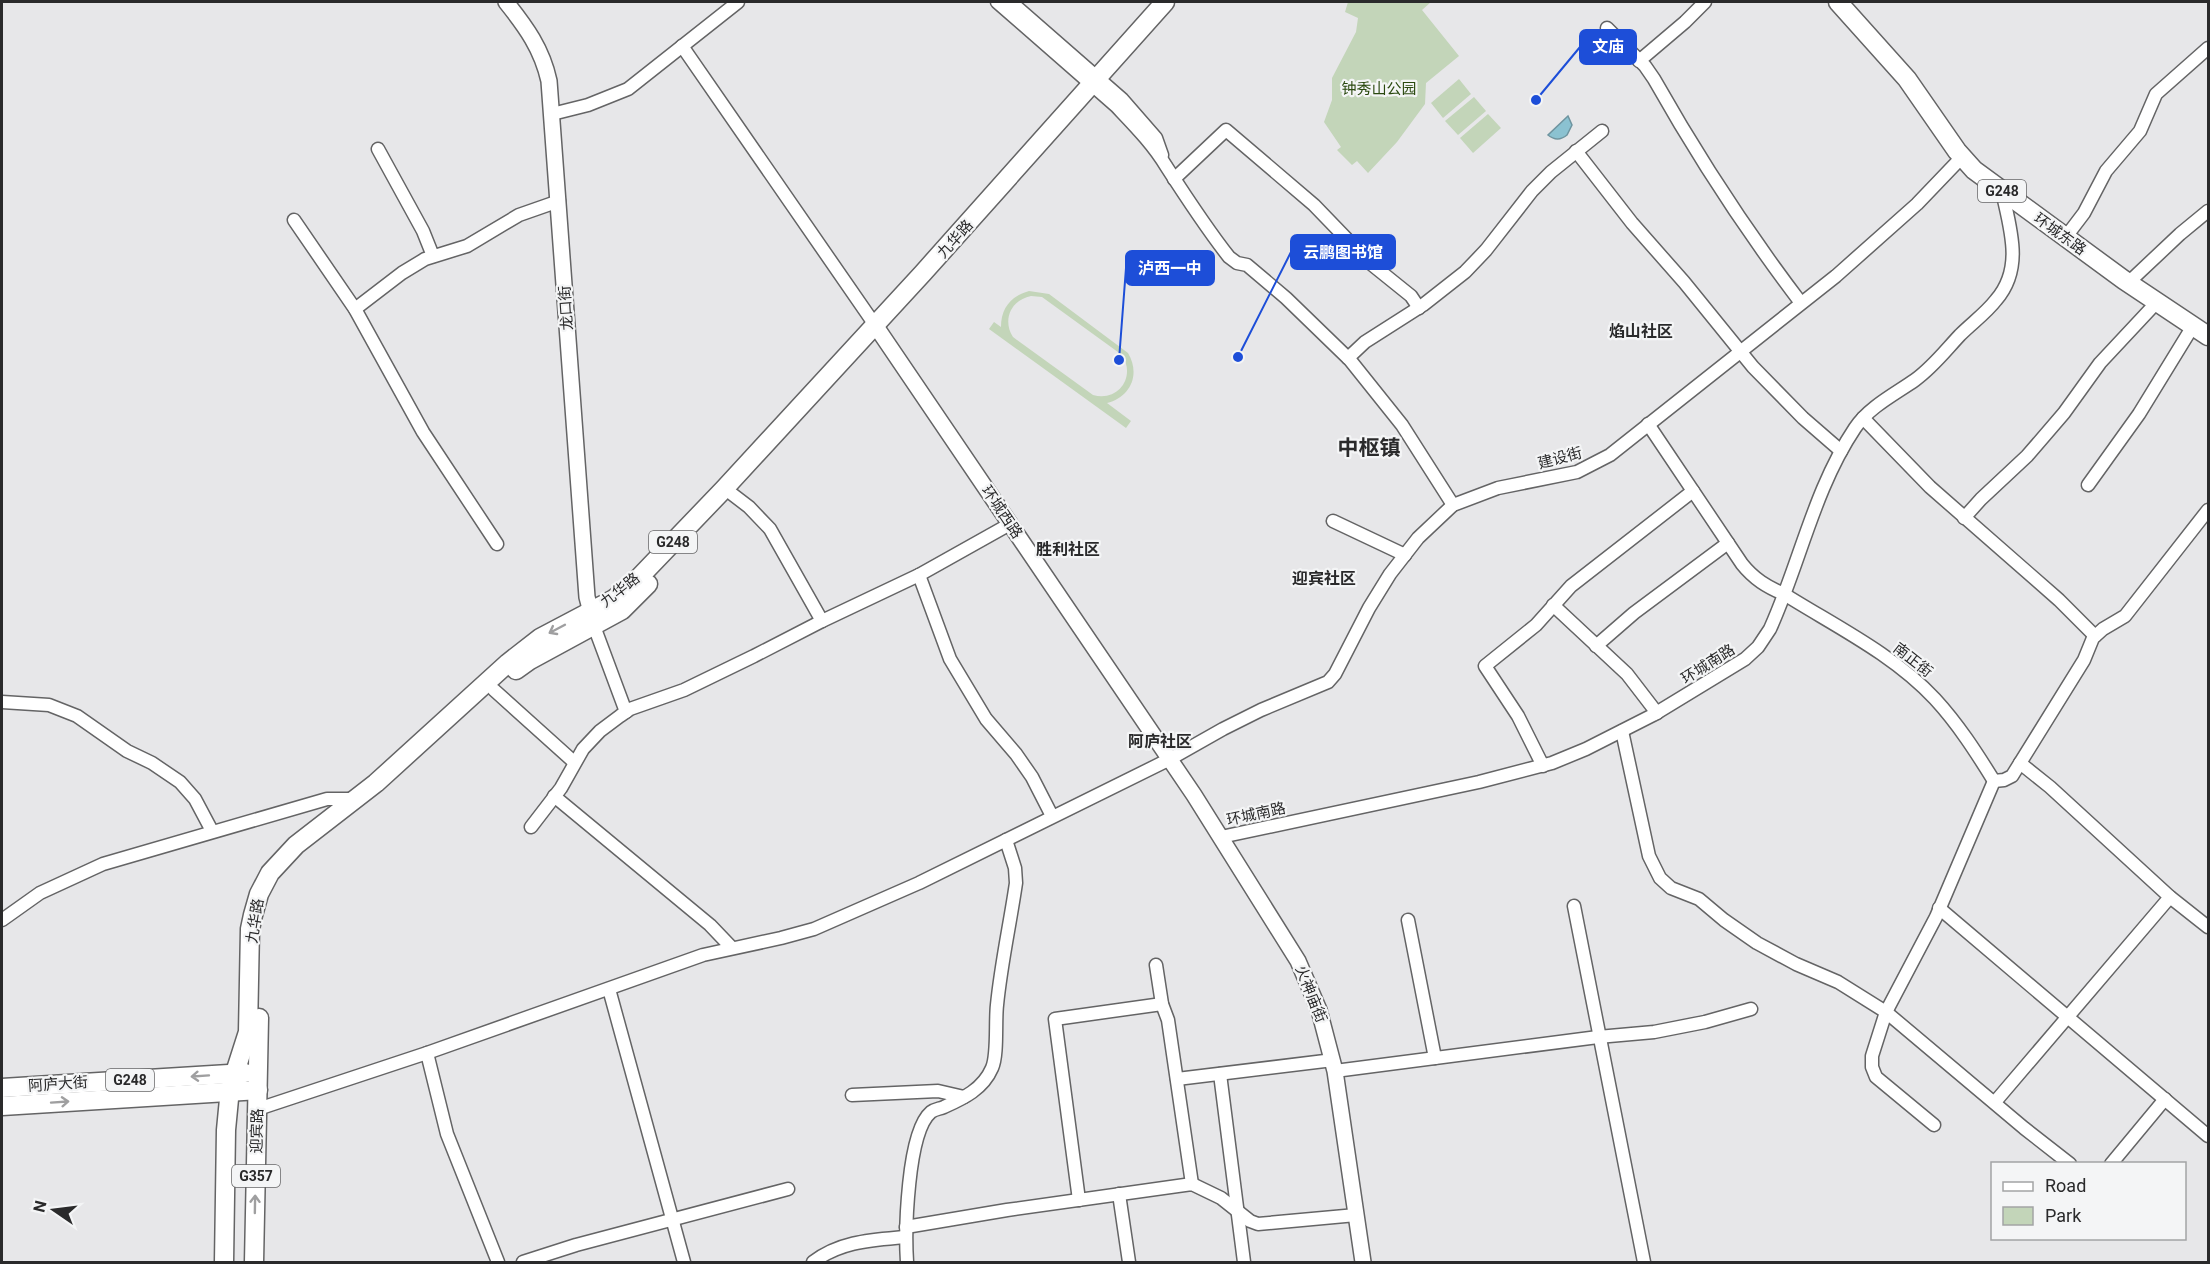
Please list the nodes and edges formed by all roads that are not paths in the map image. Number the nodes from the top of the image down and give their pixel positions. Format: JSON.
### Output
{"nodes":[{"id":1,"x":506,"y":2,"type":"edge"},
{"id":2,"x":738,"y":2,"type":"edge"},
{"id":3,"x":997,"y":2,"type":"edge"},
{"id":4,"x":1011,"y":2,"type":"edge"},
{"id":5,"x":1165,"y":2,"type":"edge"},
{"id":6,"x":1178,"y":2,"type":"edge"},
{"id":7,"x":1705,"y":2,"type":"edge"},
{"id":8,"x":1838,"y":2,"type":"edge"},
{"id":9,"x":1607,"y":28,"type":"dead end"},
{"id":10,"x":681,"y":46,"type":"junction"},
{"id":11,"x":2208,"y":48,"type":"edge"},
{"id":12,"x":1639,"y":61,"type":"junction"},
{"id":13,"x":1097,"y":84,"type":"junction"},
{"id":14,"x":552,"y":114,"type":"junction"},
{"id":15,"x":1602,"y":131,"type":"dead end"},
{"id":16,"x":378,"y":149,"type":"dead end"},
{"id":17,"x":1576,"y":151,"type":"junction"},
{"id":18,"x":1962,"y":157,"type":"junction"},
{"id":19,"x":1174,"y":179,"type":"junction"},
{"id":20,"x":2002,"y":191,"type":"junction"},
{"id":21,"x":559,"y":201,"type":"junction"},
{"id":22,"x":2208,"y":211,"type":"edge"},
{"id":23,"x":294,"y":220,"type":"dead end"},
{"id":24,"x":2065,"y":238,"type":"junction"},
{"id":25,"x":433,"y":256,"type":"junction"},
{"id":26,"x":2128,"y":283,"type":"junction"},
{"id":27,"x":2157,"y":302,"type":"junction"},
{"id":28,"x":1801,"y":303,"type":"junction"},
{"id":29,"x":1419,"y":308,"type":"junction"},
{"id":30,"x":355,"y":309,"type":"junction"},
{"id":31,"x":878,"y":330,"type":"junction"},
{"id":32,"x":2201,"y":331,"type":"edge"},
{"id":33,"x":1739,"y":351,"type":"junction"},
{"id":34,"x":1348,"y":358,"type":"junction"},
{"id":35,"x":1863,"y":418,"type":"junction"},
{"id":36,"x":1648,"y":424,"type":"junction"},
{"id":37,"x":1841,"y":451,"type":"junction"},
{"id":38,"x":2088,"y":485,"type":"dead end"},
{"id":39,"x":1693,"y":491,"type":"junction"},
{"id":40,"x":732,"y":494,"type":"junction"},
{"id":41,"x":1453,"y":505,"type":"junction"},
{"id":42,"x":2208,"y":510,"type":"edge"},
{"id":43,"x":1964,"y":518,"type":"junction"},
{"id":44,"x":1333,"y":521,"type":"dead end"},
{"id":45,"x":1010,"y":524,"type":"junction"},
{"id":46,"x":496,"y":543,"type":"dead end"},
{"id":47,"x":1728,"y":543,"type":"junction"},
{"id":48,"x":1405,"y":555,"type":"junction"},
{"id":49,"x":919,"y":575,"type":"junction"},
{"id":50,"x":1784,"y":594,"type":"junction"},
{"id":51,"x":1553,"y":605,"type":"junction"},
{"id":52,"x":592,"y":619,"type":"junction"},
{"id":53,"x":822,"y":621,"type":"junction"},
{"id":54,"x":2095,"y":636,"type":"junction"},
{"id":55,"x":1596,"y":646,"type":"junction"},
{"id":56,"x":494,"y":690,"type":"junction"},
{"id":57,"x":2,"y":702,"type":"edge"},
{"id":58,"x":626,"y":712,"type":"junction"},
{"id":59,"x":1657,"y":713,"type":"junction"},
{"id":60,"x":1622,"y":731,"type":"junction"},
{"id":61,"x":1170,"y":759,"type":"junction"},
{"id":62,"x":574,"y":762,"type":"junction"},
{"id":63,"x":2020,"y":763,"type":"junction"},
{"id":64,"x":1543,"y":766,"type":"junction"},
{"id":65,"x":1994,"y":781,"type":"junction"},
{"id":66,"x":554,"y":796,"type":"junction"},
{"id":67,"x":357,"y":799,"type":"junction"},
{"id":68,"x":1052,"y":816,"type":"junction"},
{"id":69,"x":531,"y":827,"type":"dead end"},
{"id":70,"x":212,"y":831,"type":"junction"},
{"id":71,"x":1221,"y":837,"type":"junction"},
{"id":72,"x":1006,"y":840,"type":"junction"},
{"id":73,"x":2170,"y":897,"type":"junction"},
{"id":74,"x":1574,"y":906,"type":"dead end"},
{"id":75,"x":1940,"y":908,"type":"junction"},
{"id":76,"x":2,"y":920,"type":"edge"},
{"id":77,"x":1408,"y":920,"type":"dead end"},
{"id":78,"x":2208,"y":927,"type":"edge"},
{"id":79,"x":732,"y":948,"type":"junction"},
{"id":80,"x":1156,"y":965,"type":"dead end"},
{"id":81,"x":609,"y":989,"type":"junction"},
{"id":82,"x":1162,"y":1004,"type":"junction"},
{"id":83,"x":1752,"y":1009,"type":"dead end"},
{"id":84,"x":1886,"y":1012,"type":"junction"},
{"id":85,"x":2067,"y":1017,"type":"junction"},
{"id":86,"x":1598,"y":1037,"type":"junction"},
{"id":87,"x":427,"y":1053,"type":"junction"},
{"id":88,"x":1435,"y":1058,"type":"junction"},
{"id":89,"x":1334,"y":1065,"type":"junction"},
{"id":90,"x":235,"y":1073,"type":"junction"},
{"id":91,"x":1220,"y":1074,"type":"junction"},
{"id":92,"x":1177,"y":1079,"type":"junction"},
{"id":93,"x":258,"y":1081,"type":"junction"},
{"id":94,"x":2,"y":1088,"type":"edge"},
{"id":95,"x":230,"y":1092,"type":"junction"},
{"id":96,"x":852,"y":1095,"type":"dead end"},
{"id":97,"x":964,"y":1097,"type":"junction"},
{"id":98,"x":2165,"y":1099,"type":"junction"},
{"id":99,"x":1995,"y":1102,"type":"junction"},
{"id":100,"x":2,"y":1106,"type":"edge"},
{"id":101,"x":258,"y":1109,"type":"junction"},
{"id":102,"x":1934,"y":1125,"type":"dead end"},
{"id":103,"x":2208,"y":1136,"type":"edge"},
{"id":104,"x":2068,"y":1162,"type":"edge"},
{"id":105,"x":2113,"y":1162,"type":"edge"},
{"id":106,"x":1192,"y":1184,"type":"junction"},
{"id":107,"x":788,"y":1189,"type":"dead end"},
{"id":108,"x":1119,"y":1194,"type":"junction"},
{"id":109,"x":1079,"y":1200,"type":"junction"},
{"id":110,"x":1237,"y":1210,"type":"junction"},
{"id":111,"x":1356,"y":1215,"type":"junction"},
{"id":112,"x":672,"y":1219,"type":"junction"},
{"id":113,"x":906,"y":1232,"type":"junction"},
{"id":114,"x":224,"y":1263,"type":"edge"},
{"id":115,"x":254,"y":1263,"type":"edge"},
{"id":116,"x":498,"y":1263,"type":"edge"},
{"id":117,"x":524,"y":1263,"type":"edge"},
{"id":118,"x":684,"y":1263,"type":"edge"},
{"id":119,"x":813,"y":1263,"type":"edge"},
{"id":120,"x":907,"y":1263,"type":"edge"},
{"id":121,"x":1129,"y":1263,"type":"edge"},
{"id":122,"x":1244,"y":1263,"type":"edge"},
{"id":123,"x":1363,"y":1263,"type":"edge"},
{"id":124,"x":1644,"y":1263,"type":"edge"}],
"edges":[{"from":1,"to":14,"type":"main road","name":"龙口街"},
{"from":2,"to":10,"type":"street"},
{"from":3,"to":13,"type":"street"},
{"from":4,"to":13,"type":"street"},
{"from":5,"to":13,"type":"highway","name":"九华路","number":"G248"},
{"from":6,"to":13,"type":"highway","name":"九华路","number":"G248"},
{"from":7,"to":12,"type":"street"},
{"from":8,"to":18,"type":"highway","name":"环城东路","number":"G248"},
{"from":9,"to":12,"type":"street"},
{"from":10,"to":14,"type":"street"},
{"from":10,"to":31,"type":"street"},
{"from":11,"to":24,"type":"street"},
{"from":12,"to":28,"type":"street"},
{"from":13,"to":19,"type":"street"},
{"from":13,"to":31,"type":"highway","name":"九华路","number":"G248"},
{"from":14,"to":21,"type":"main road","name":"龙口街"},
{"from":15,"to":17,"type":"street"},
{"from":16,"to":25,"type":"street"},
{"from":17,"to":29,"type":"street"},
{"from":17,"to":33,"type":"street"},
{"from":18,"to":20,"type":"highway","name":"环城东路","number":"G248"},
{"from":18,"to":28,"type":"street","name":"建设街"},
{"from":19,"to":29,"type":"street"},
{"from":19,"to":34,"type":"street"},
{"from":20,"to":24,"type":"highway","name":"环城东路","number":"G248"},
{"from":20,"to":35,"type":"street","name":"环城南路"},
{"from":21,"to":25,"type":"street"},
{"from":21,"to":52,"type":"main road","name":"龙口街"},
{"from":22,"to":26,"type":"street"},
{"from":23,"to":30,"type":"street"},
{"from":24,"to":26,"type":"highway","name":"环城东路","number":"G248"},
{"from":25,"to":30,"type":"street"},
{"from":26,"to":27,"type":"highway","name":"环城东路","number":"G248"},
{"from":27,"to":32,"type":"highway","name":"环城东路","number":"G248"},
{"from":27,"to":43,"type":"street"},
{"from":28,"to":33,"type":"street","name":"建设街"},
{"from":29,"to":34,"type":"street"},
{"from":30,"to":46,"type":"street"},
{"from":31,"to":40,"type":"highway","name":"九华路","number":"G248"},
{"from":31,"to":45,"type":"main road","name":"环城西路"},
{"from":31,"to":52,"type":"highway","name":"九华路","number":"G248"},
{"from":32,"to":38,"type":"street"},
{"from":33,"to":36,"type":"street","name":"建设街"},
{"from":33,"to":37,"type":"street"},
{"from":34,"to":41,"type":"street"},
{"from":35,"to":37,"type":"street","name":"环城南路"},
{"from":35,"to":43,"type":"street"},
{"from":36,"to":39,"type":"street","name":"南正街"},
{"from":36,"to":41,"type":"street","name":"建设街"},
{"from":37,"to":50,"type":"street","name":"环城南路"},
{"from":39,"to":47,"type":"street","name":"南正街"},
{"from":39,"to":51,"type":"street"},
{"from":40,"to":52,"type":"highway","name":"九华路","number":"G248"},
{"from":40,"to":53,"type":"street"},
{"from":41,"to":48,"type":"street","name":"建设街"},
{"from":42,"to":54,"type":"street"},
{"from":43,"to":54,"type":"street"},
{"from":44,"to":48,"type":"street"},
{"from":45,"to":49,"type":"street"},
{"from":45,"to":61,"type":"main road","name":"环城西路"},
{"from":47,"to":50,"type":"street","name":"南正街"},
{"from":47,"to":55,"type":"street"},
{"from":48,"to":61,"type":"street","name":"建设街"},
{"from":49,"to":53,"type":"street"},
{"from":49,"to":68,"type":"street"},
{"from":50,"to":59,"type":"street","name":"环城南路"},
{"from":50,"to":65,"type":"street","name":"南正街"},
{"from":51,"to":55,"type":"street"},
{"from":51,"to":64,"type":"street"},
{"from":52,"to":56,"type":"highway","name":"九华路","number":"G248"},
{"from":52,"to":58,"type":"street"},
{"from":52,"to":67,"type":"highway","name":"九华路","number":"G248","one_way":true},
{"from":53,"to":58,"type":"street"},
{"from":54,"to":63,"type":"street"},
{"from":55,"to":59,"type":"street"},
{"from":56,"to":62,"type":"street"},
{"from":56,"to":93,"type":"highway","name":"九华路","number":"G248"},
{"from":57,"to":70,"type":"street"},
{"from":58,"to":62,"type":"street"},
{"from":59,"to":60,"type":"street","name":"环城南路"},
{"from":60,"to":64,"type":"street","name":"环城南路"},
{"from":60,"to":84,"type":"street"},
{"from":61,"to":68,"type":"street","name":"建设街"},
{"from":61,"to":71,"type":"main road","name":"火神庙街"},
{"from":62,"to":66,"type":"street"},
{"from":63,"to":65,"type":"street"},
{"from":63,"to":73,"type":"street"},
{"from":64,"to":71,"type":"street","name":"环城南路"},
{"from":65,"to":75,"type":"street"},
{"from":66,"to":69,"type":"street"},
{"from":66,"to":79,"type":"street"},
{"from":67,"to":70,"type":"street"},
{"from":67,"to":90,"type":"highway","name":"九华路","number":"G248"},
{"from":68,"to":72,"type":"street","name":"建设街"},
{"from":70,"to":76,"type":"street"},
{"from":71,"to":89,"type":"main road","name":"火神庙街"},
{"from":72,"to":79,"type":"street","name":"建设街"},
{"from":72,"to":97,"type":"street"},
{"from":73,"to":78,"type":"street"},
{"from":73,"to":85,"type":"street"},
{"from":74,"to":86,"type":"street"},
{"from":75,"to":84,"type":"street"},
{"from":75,"to":85,"type":"street"},
{"from":77,"to":88,"type":"street"},
{"from":79,"to":81,"type":"street","name":"建设街"},
{"from":80,"to":82,"type":"street"},
{"from":81,"to":87,"type":"street","name":"建设街"},
{"from":81,"to":112,"type":"street"},
{"from":82,"to":92,"type":"street"},
{"from":82,"to":109,"type":"street"},
{"from":83,"to":86,"type":"street"},
{"from":84,"to":99,"type":"street"},
{"from":84,"to":102,"type":"street"},
{"from":85,"to":98,"type":"street"},
{"from":85,"to":99,"type":"street"},
{"from":86,"to":88,"type":"street"},
{"from":86,"to":124,"type":"street"},
{"from":87,"to":101,"type":"street","name":"建设街"},
{"from":87,"to":116,"type":"street"},
{"from":88,"to":89,"type":"street"},
{"from":89,"to":91,"type":"street"},
{"from":89,"to":111,"type":"main road","name":"火神庙街"},
{"from":90,"to":93,"type":"highway","name":"阿庐大街","number":"G248"},
{"from":90,"to":94,"type":"highway","name":"阿庐大街","number":"G248","one_way":true},
{"from":90,"to":95,"type":"highway","name":"迎宾路","number":"G248"},
{"from":91,"to":92,"type":"street"},
{"from":91,"to":110,"type":"street"},
{"from":92,"to":106,"type":"street"},
{"from":93,"to":95,"type":"highway","number":"G248"},
{"from":93,"to":101,"type":"highway","name":"迎宾路","number":"G357"},
{"from":100,"to":95,"type":"highway","number":"G248","one_way":true},
{"from":95,"to":114,"type":"highway","name":"迎宾路","number":"G357"},
{"from":96,"to":97,"type":"street"},
{"from":97,"to":113,"type":"street"},
{"from":98,"to":103,"type":"street"},
{"from":98,"to":105,"type":"street"},
{"from":99,"to":104,"type":"street"},
{"from":115,"to":101,"type":"highway","name":"迎宾路","number":"G357","one_way":true},
{"from":106,"to":108,"type":"street"},
{"from":106,"to":110,"type":"street"},
{"from":107,"to":112,"type":"street"},
{"from":108,"to":109,"type":"street"},
{"from":108,"to":121,"type":"street"},
{"from":109,"to":113,"type":"street"},
{"from":110,"to":111,"type":"street"},
{"from":110,"to":122,"type":"street"},
{"from":111,"to":123,"type":"main road","name":"火神庙街"},
{"from":112,"to":117,"type":"street"},
{"from":112,"to":118,"type":"street"},
{"from":113,"to":119,"type":"street"},
{"from":113,"to":120,"type":"street"}]}
